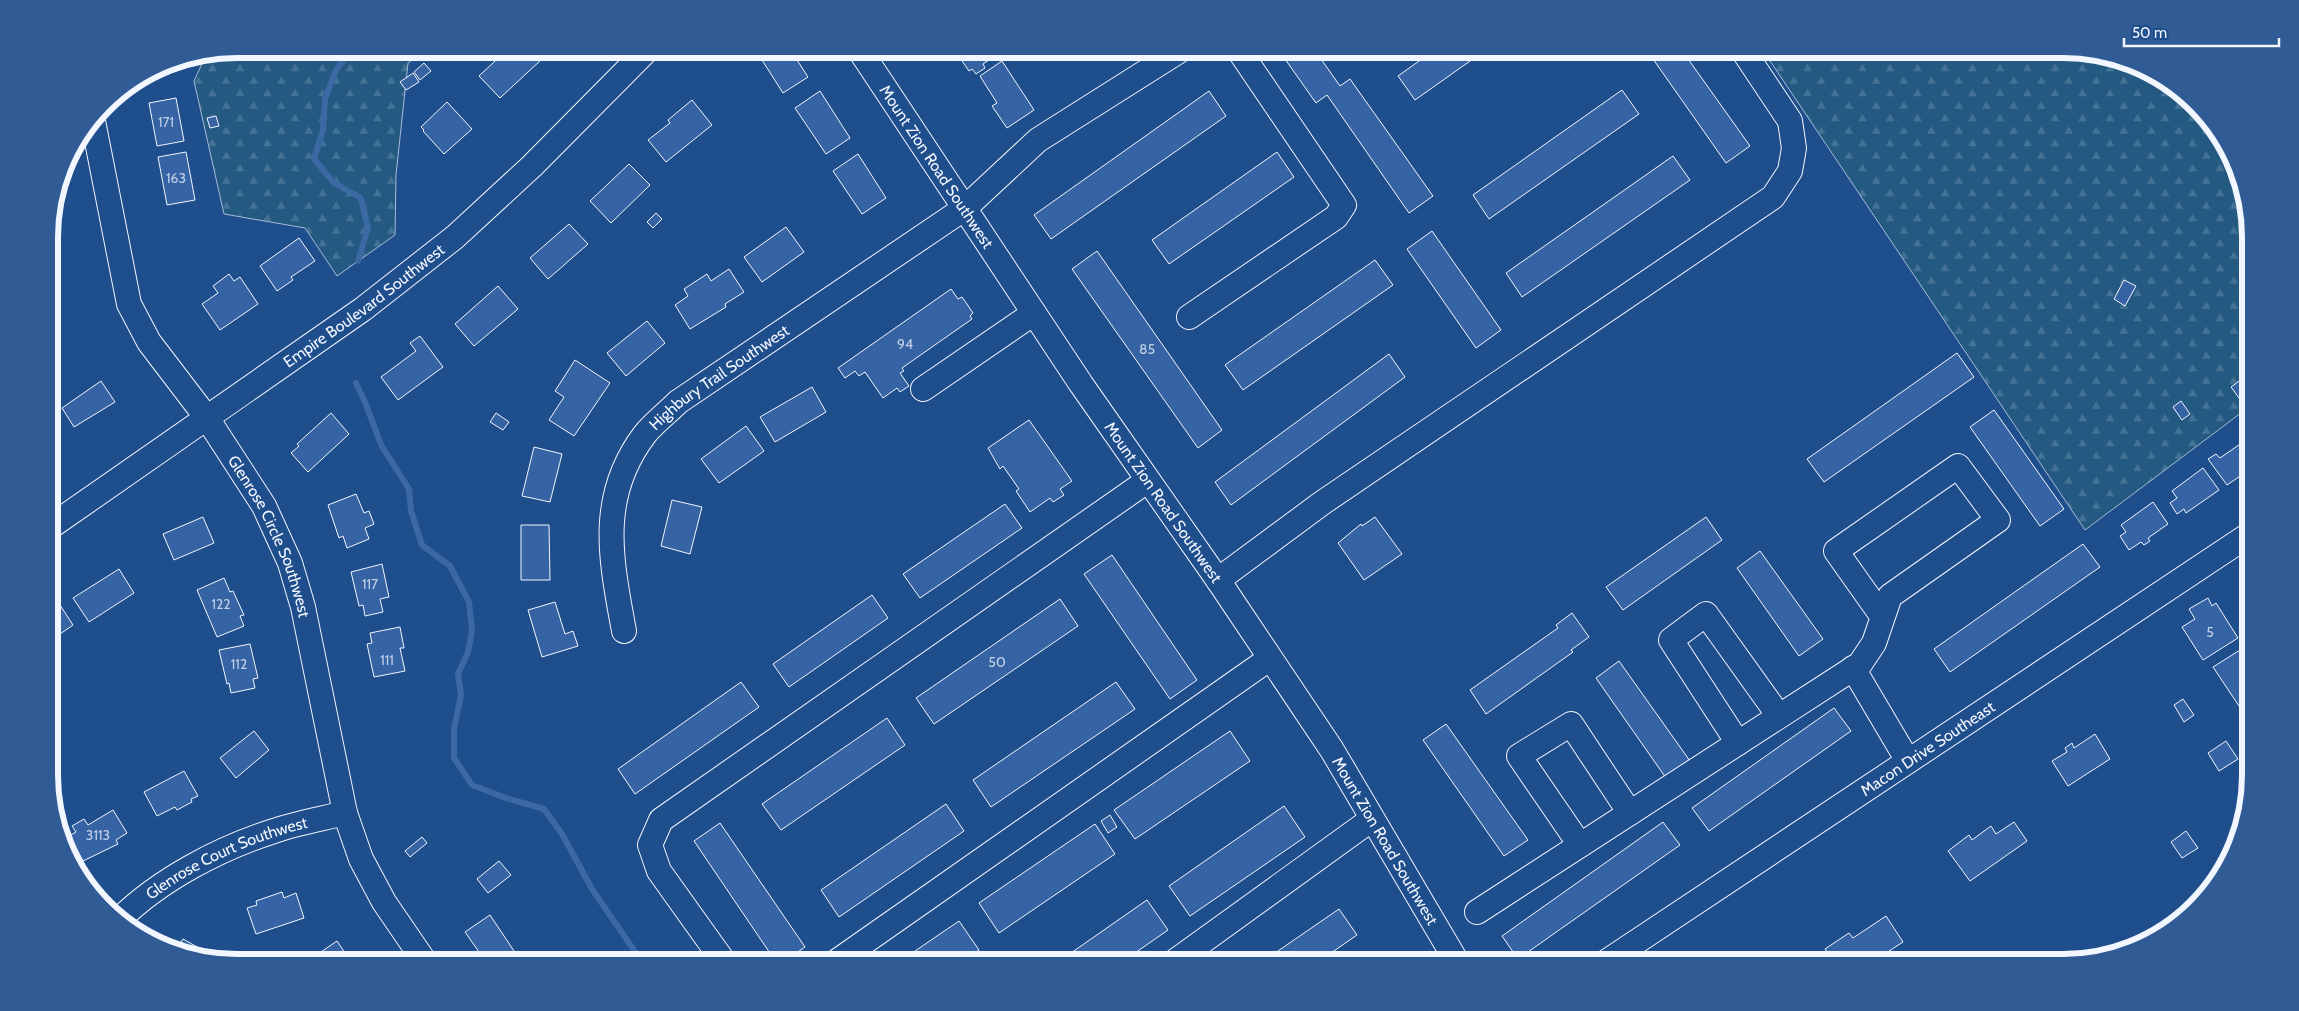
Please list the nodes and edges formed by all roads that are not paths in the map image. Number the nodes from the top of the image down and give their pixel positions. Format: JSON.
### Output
{"nodes":[{"id":1,"x":639,"y":58,"type":"edge"},
{"id":2,"x":866,"y":58,"type":"edge"},
{"id":3,"x":1168,"y":58,"type":"edge"},
{"id":4,"x":1244,"y":58,"type":"edge"},
{"id":5,"x":1748,"y":58,"type":"edge"},
{"id":6,"x":95,"y":129,"type":"edge"},
{"id":7,"x":965,"y":208,"type":"junction"},
{"id":8,"x":1034,"y":313,"type":"junction"},
{"id":9,"x":1189,"y":317,"type":"dead end"},
{"id":10,"x":923,"y":389,"type":"dead end"},
{"id":11,"x":207,"y":418,"type":"junction"},
{"id":12,"x":1147,"y":481,"type":"junction"},
{"id":13,"x":58,"y":521,"type":"edge"},
{"id":14,"x":2242,"y":543,"type":"edge"},
{"id":15,"x":1218,"y":580,"type":"junction"},
{"id":16,"x":1882,"y":616,"type":"junction"},
{"id":17,"x":624,"y":630,"type":"dead end"},
{"id":18,"x":1269,"y":659,"type":"junction"},
{"id":19,"x":1852,"y":668,"type":"junction"},
{"id":20,"x":1779,"y":716,"type":"junction"},
{"id":21,"x":1738,"y":743,"type":"junction"},
{"id":22,"x":1908,"y":761,"type":"junction"},
{"id":23,"x":345,"y":813,"type":"junction"},
{"id":24,"x":1630,"y":813,"type":"junction"},
{"id":25,"x":1372,"y":819,"type":"junction"},
{"id":26,"x":1580,"y":845,"type":"junction"},
{"id":27,"x":1477,"y":912,"type":"dead end"},
{"id":28,"x":125,"y":914,"type":"edge"},
{"id":29,"x":419,"y":954,"type":"edge"},
{"id":30,"x":718,"y":954,"type":"edge"},
{"id":31,"x":847,"y":954,"type":"edge"},
{"id":32,"x":1185,"y":954,"type":"edge"},
{"id":33,"x":1452,"y":954,"type":"edge"},
{"id":34,"x":1618,"y":954,"type":"edge"}],
"edges":[{"from":1,"to":11,"type":"street","name":"Empire Boulevard Southwest"},
{"from":2,"to":7,"type":"street","name":"Mount Zion Road Southwest"},
{"from":3,"to":7,"type":"street","name":"Highbury Trail Southwest"},
{"from":4,"to":9,"type":"street"},
{"from":5,"to":15,"type":"street"},
{"from":6,"to":11,"type":"street","name":"Glenrose Circle Southwest"},
{"from":7,"to":8,"type":"street","name":"Mount Zion Road Southwest"},
{"from":7,"to":17,"type":"street","name":"Highbury Trail Southwest"},
{"from":8,"to":10,"type":"street"},
{"from":8,"to":12,"type":"street","name":"Mount Zion Road Southwest"},
{"from":11,"to":13,"type":"street","name":"Empire Boulevard Southwest"},
{"from":11,"to":23,"type":"street","name":"Glenrose Circle Southwest"},
{"from":12,"to":15,"type":"street","name":"Mount Zion Road Southwest"},
{"from":12,"to":30,"type":"street"},
{"from":14,"to":22,"type":"street","name":"Macon Drive Southeast"},
{"from":15,"to":18,"type":"street","name":"Mount Zion Road Southwest"},
{"from":16,"to":16,"type":"street"},
{"from":16,"to":19,"type":"street"},
{"from":18,"to":25,"type":"street","name":"Mount Zion Road Southwest"},
{"from":18,"to":31,"type":"street"},
{"from":19,"to":20,"type":"street"},
{"from":19,"to":22,"type":"street"},
{"from":20,"to":21,"type":"street"},
{"from":20,"to":21,"type":"street"},
{"from":21,"to":24,"type":"street"},
{"from":22,"to":34,"type":"street","name":"Macon Drive Southeast"},
{"from":23,"to":28,"type":"street","name":"Glenrose Court Southwest"},
{"from":23,"to":29,"type":"street","name":"Glenrose Circle Southwest"},
{"from":24,"to":26,"type":"street"},
{"from":24,"to":26,"type":"street"},
{"from":25,"to":32,"type":"street"},
{"from":25,"to":33,"type":"street","name":"Mount Zion Road Southwest"},
{"from":26,"to":27,"type":"street"}]}
